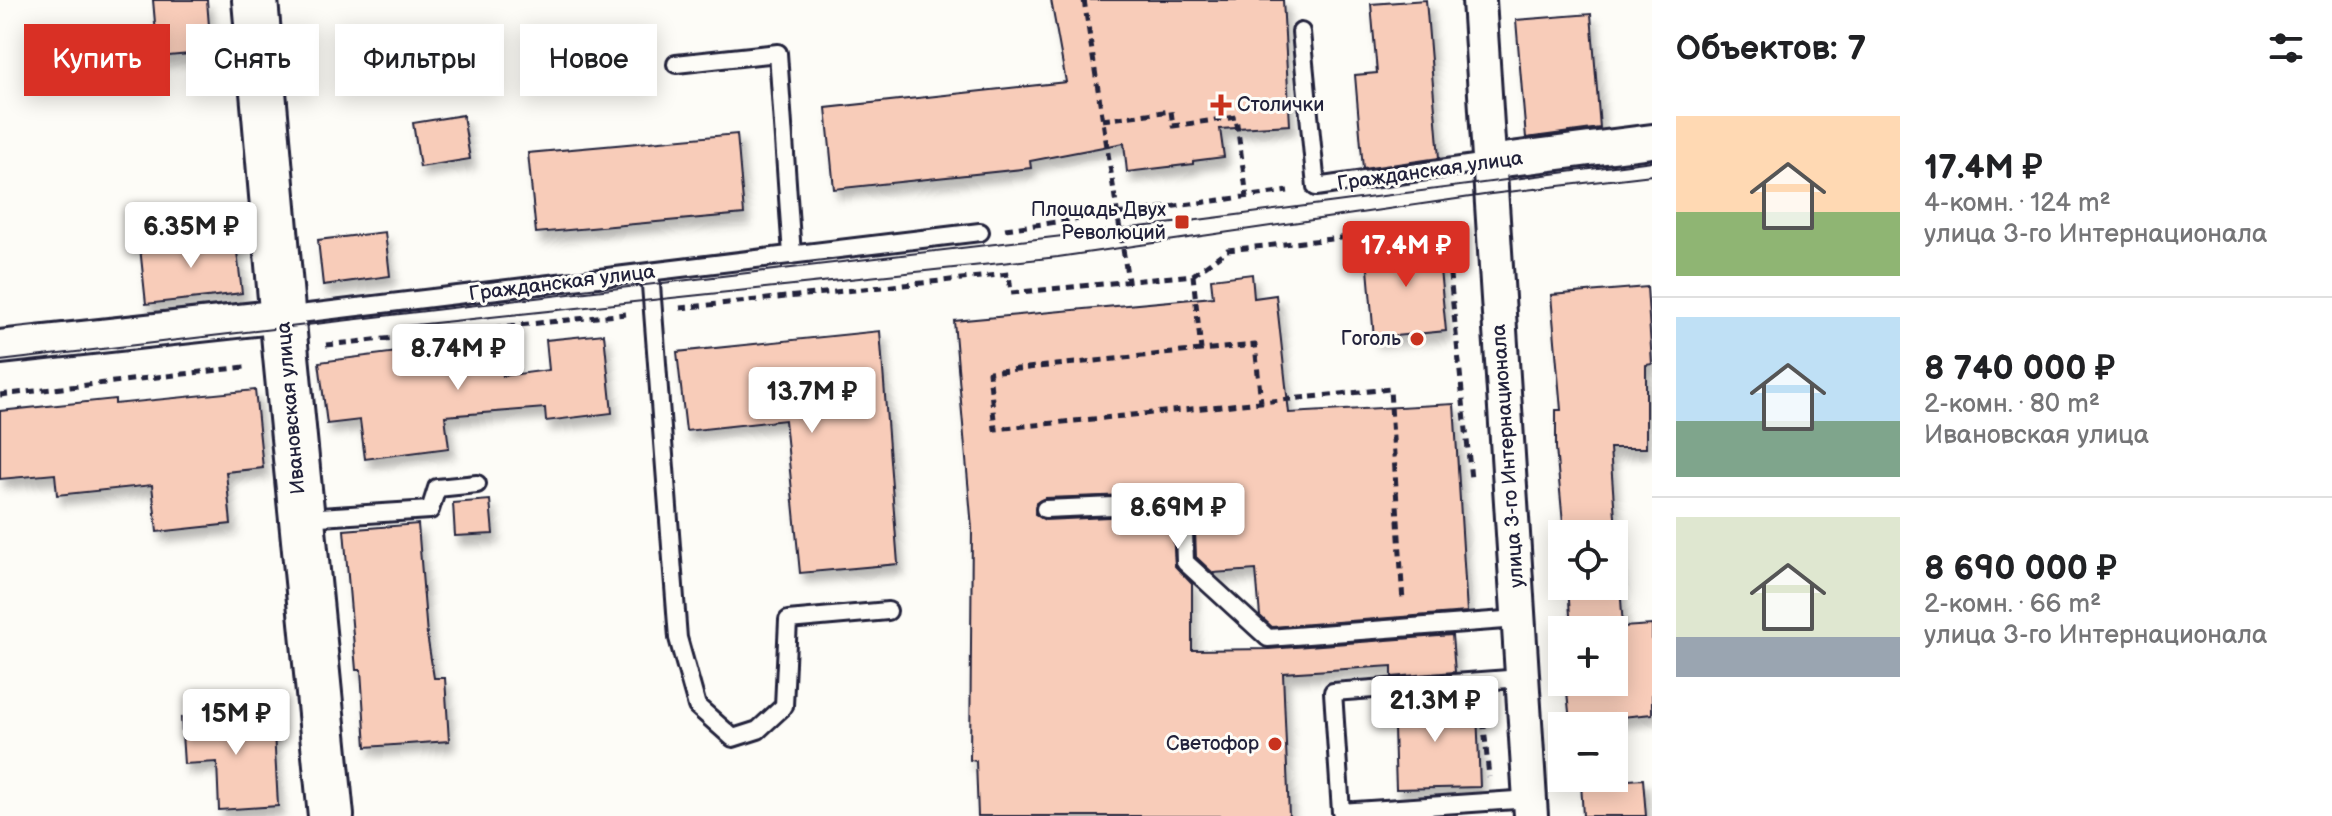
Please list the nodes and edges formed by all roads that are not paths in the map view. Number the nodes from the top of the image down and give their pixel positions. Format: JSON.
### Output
{"nodes":[{"id":1,"x":255,"y":0,"type":"edge"},
{"id":2,"x":1479,"y":0,"type":"edge"},
{"id":3,"x":1301,"y":32,"type":"dead end"},
{"id":4,"x":676,"y":64,"type":"dead end"},
{"id":5,"x":1652,"y":141,"type":"edge"},
{"id":6,"x":1488,"y":162,"type":"junction"},
{"id":7,"x":980,"y":232,"type":"road end"},
{"id":8,"x":792,"y":255,"type":"junction"},
{"id":9,"x":650,"y":272,"type":"junction"},
{"id":10,"x":283,"y":316,"type":"junction"},
{"id":11,"x":0,"y":347,"type":"edge"},
{"id":12,"x":477,"y":484,"type":"dead end"},
{"id":13,"x":1045,"y":509,"type":"dead end"},
{"id":14,"x":302,"y":518,"type":"junction"},
{"id":15,"x":888,"y":611,"type":"dead end"},
{"id":16,"x":1518,"y":619,"type":"junction"},
{"id":17,"x":1522,"y":678,"type":"junction"},
{"id":18,"x":1530,"y":807,"type":"edge"},
{"id":19,"x":331,"y":816,"type":"edge"}],
"edges":[{"from":1,"to":10,"type":"main road","name":"Ивановская улица"},
{"from":2,"to":6,"type":"street","name":"улица 3-го Интернационала"},
{"from":3,"to":6,"type":"lane","name":"Гражданская улица"},
{"from":4,"to":8,"type":"lane"},
{"from":5,"to":6,"type":"street","name":"Гражданская улица"},
{"from":6,"to":16,"type":"street","name":"улица 3-го Интернационала"},
{"from":7,"to":8,"type":"lane","name":"Гражданская улица"},
{"from":8,"to":9,"type":"lane","name":"Гражданская улица"},
{"from":9,"to":10,"type":"lane","name":"Гражданская улица"},
{"from":9,"to":15,"type":"lane"},
{"from":10,"to":11,"type":"street","name":"Гражданская улица"},
{"from":10,"to":14,"type":"main road","name":"Ивановская улица"},
{"from":12,"to":14,"type":"lane"},
{"from":13,"to":16,"type":"lane"},
{"from":14,"to":19,"type":"main road","name":"Ивановская улица"},
{"from":16,"to":17,"type":"street","name":"улица 3-го Интернационала"},
{"from":17,"to":18,"type":"street","name":"улица 3-го Интернационала"},
{"from":17,"to":18,"type":"lane"}]}
